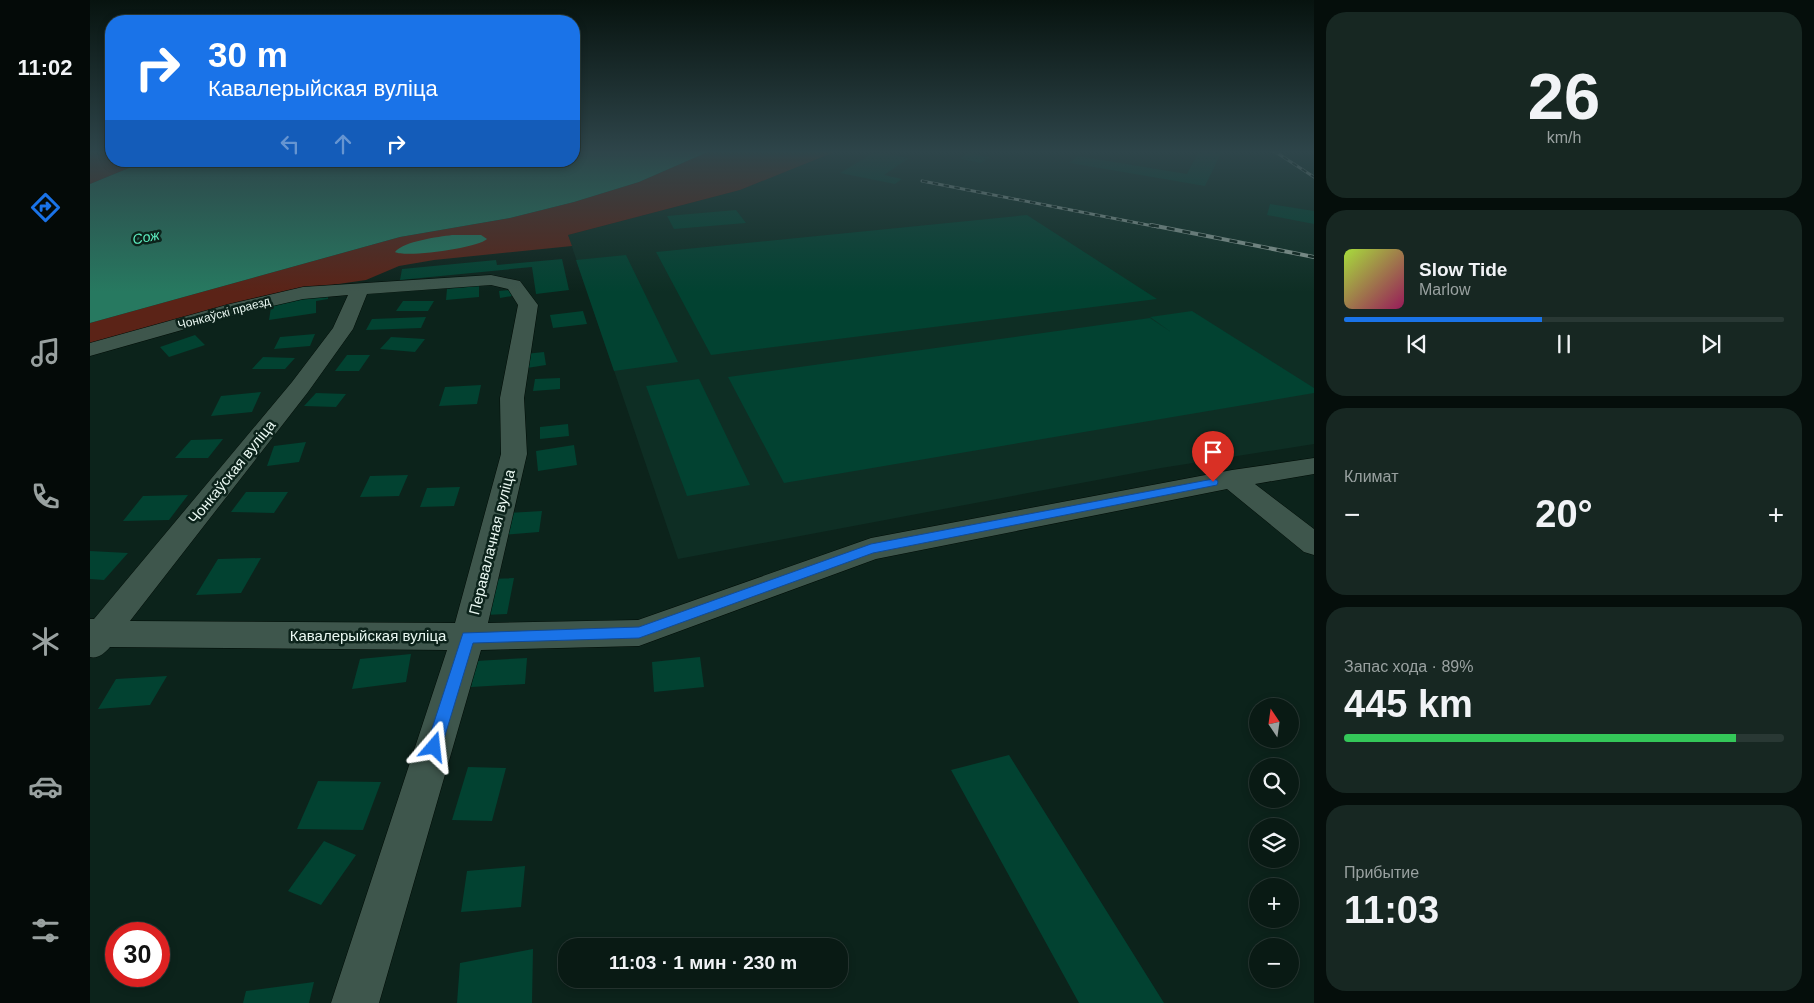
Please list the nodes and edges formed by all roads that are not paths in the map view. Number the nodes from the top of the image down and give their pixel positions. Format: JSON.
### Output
{"nodes":[{"id":1,"x":360,"y":288,"type":"junction"},
{"id":2,"x":90,"y":350,"type":"edge"},
{"id":3,"x":1314,"y":466,"type":"edge"},
{"id":4,"x":1232,"y":479,"type":"junction"},
{"id":5,"x":1314,"y":545,"type":"edge"},
{"id":6,"x":468,"y":637,"type":"junction"},
{"id":7,"x":94,"y":638,"type":"edge"},
{"id":8,"x":355,"y":1003,"type":"edge"}],
"edges":[{"from":1,"to":2,"type":"street","name":"Чонкаўскі праезд"},
{"from":1,"to":6,"type":"street","name":"Перавалачная вуліца"},
{"from":1,"to":7,"type":"street","name":"Чонкаўская вуліца"},
{"from":3,"to":4,"type":"street","name":"Кавалерыйская вуліца"},
{"from":4,"to":5,"type":"street"},
{"from":4,"to":6,"type":"street","name":"Кавалерыйская вуліца"},
{"from":6,"to":7,"type":"street","name":"Кавалерыйская вуліца"},
{"from":6,"to":8,"type":"street","name":"Перавалачная вуліца"}]}
